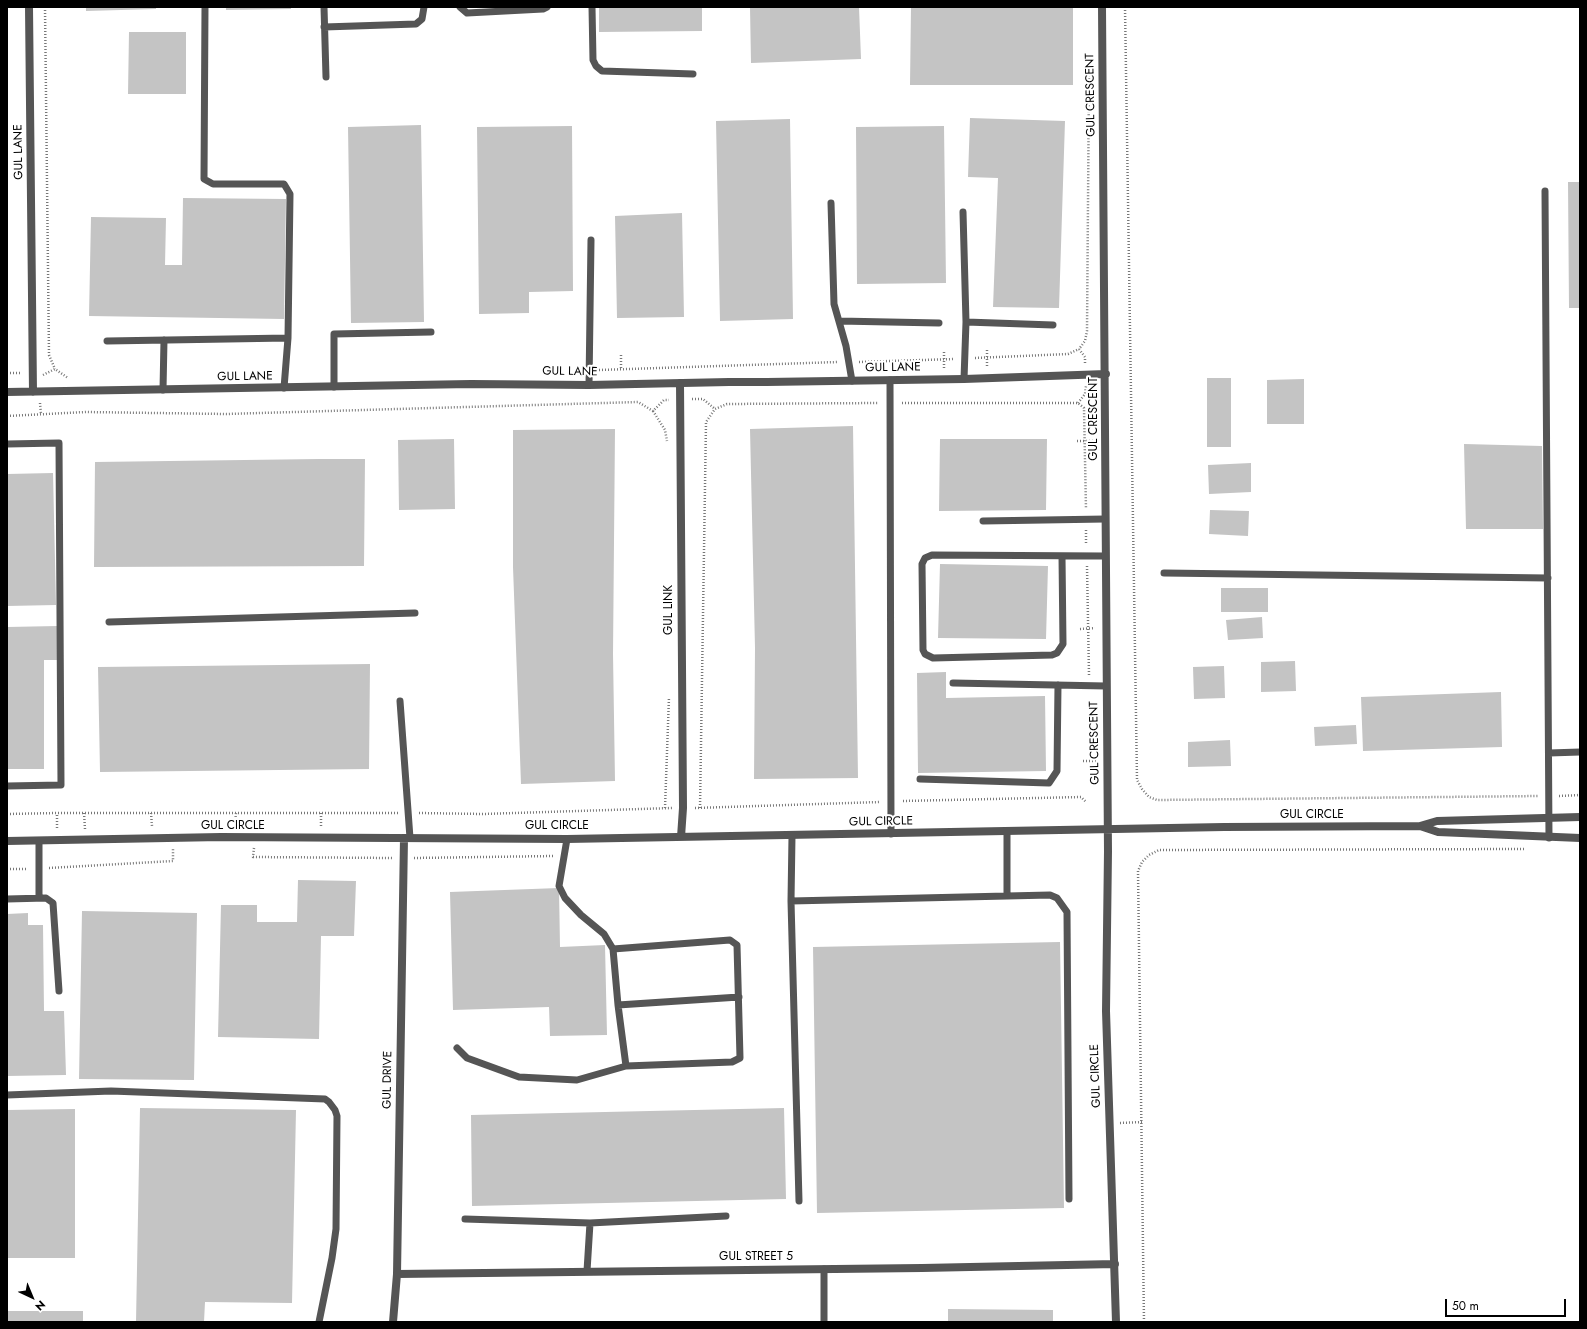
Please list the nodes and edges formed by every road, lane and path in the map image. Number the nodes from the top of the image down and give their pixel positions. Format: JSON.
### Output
{"nodes":[{"id":1,"x":29,"y":7,"type":"edge"},
{"id":2,"x":45,"y":7,"type":"edge"},
{"id":3,"x":205,"y":7,"type":"edge"},
{"id":4,"x":324,"y":7,"type":"edge"},
{"id":5,"x":424,"y":7,"type":"edge"},
{"id":6,"x":460,"y":7,"type":"edge"},
{"id":7,"x":547,"y":7,"type":"edge"},
{"id":8,"x":592,"y":7,"type":"edge"},
{"id":9,"x":1102,"y":7,"type":"edge"},
{"id":10,"x":1125,"y":7,"type":"edge"},
{"id":11,"x":324,"y":27,"type":"junction"},
{"id":12,"x":693,"y":74,"type":"dead end"},
{"id":13,"x":1089,"y":74,"type":"dead end"},
{"id":14,"x":326,"y":76,"type":"dead end"},
{"id":15,"x":1545,"y":191,"type":"dead end"},
{"id":16,"x":831,"y":203,"type":"dead end"},
{"id":17,"x":963,"y":212,"type":"dead end"},
{"id":18,"x":591,"y":240,"type":"dead end"},
{"id":19,"x":839,"y":321,"type":"junction"},
{"id":20,"x":966,"y":322,"type":"junction"},
{"id":21,"x":939,"y":323,"type":"dead end"},
{"id":22,"x":1053,"y":325,"type":"dead end"},
{"id":23,"x":431,"y":332,"type":"dead end"},
{"id":24,"x":288,"y":338,"type":"junction"},
{"id":25,"x":164,"y":340,"type":"junction"},
{"id":26,"x":107,"y":341,"type":"dead end"},
{"id":27,"x":1079,"y":349,"type":"junction"},
{"id":28,"x":987,"y":350,"type":"dead end"},
{"id":29,"x":621,"y":355,"type":"dead end"},
{"id":30,"x":987,"y":357,"type":"junction"},
{"id":31,"x":965,"y":358,"type":"junction"},
{"id":32,"x":849,"y":362,"type":"junction"},
{"id":33,"x":55,"y":369,"type":"junction"},
{"id":34,"x":621,"y":370,"type":"junction"},
{"id":35,"x":590,"y":371,"type":"junction"},
{"id":36,"x":7,"y":372,"type":"edge"},
{"id":37,"x":33,"y":374,"type":"junction"},
{"id":38,"x":1086,"y":374,"type":"junction"},
{"id":39,"x":1106,"y":374,"type":"junction"},
{"id":40,"x":74,"y":378,"type":"dead end"},
{"id":41,"x":987,"y":378,"type":"junction"},
{"id":42,"x":964,"y":379,"type":"junction"},
{"id":43,"x":890,"y":380,"type":"junction"},
{"id":44,"x":852,"y":381,"type":"junction"},
{"id":45,"x":680,"y":382,"type":"junction"},
{"id":46,"x":622,"y":384,"type":"junction"},
{"id":47,"x":589,"y":385,"type":"junction"},
{"id":48,"x":284,"y":388,"type":"junction"},
{"id":49,"x":334,"y":388,"type":"junction"},
{"id":50,"x":163,"y":390,"type":"junction"},
{"id":51,"x":7,"y":392,"type":"edge"},
{"id":52,"x":33,"y":392,"type":"junction"},
{"id":53,"x":680,"y":399,"type":"junction"},
{"id":54,"x":890,"y":403,"type":"junction"},
{"id":55,"x":1078,"y":403,"type":"junction"},
{"id":56,"x":715,"y":409,"type":"junction"},
{"id":57,"x":653,"y":411,"type":"junction"},
{"id":58,"x":7,"y":416,"type":"edge"},
{"id":59,"x":7,"y":444,"type":"edge"},
{"id":60,"x":668,"y":445,"type":"dead end"},
{"id":61,"x":1086,"y":520,"type":"junction"},
{"id":62,"x":1105,"y":520,"type":"junction"},
{"id":63,"x":983,"y":521,"type":"dead end"},
{"id":64,"x":1062,"y":556,"type":"junction"},
{"id":65,"x":1086,"y":556,"type":"junction"},
{"id":66,"x":1105,"y":556,"type":"junction"},
{"id":67,"x":1164,"y":573,"type":"dead end"},
{"id":68,"x":1548,"y":578,"type":"junction"},
{"id":69,"x":415,"y":613,"type":"dead end"},
{"id":70,"x":109,"y":622,"type":"dead end"},
{"id":71,"x":953,"y":683,"type":"dead end"},
{"id":72,"x":1058,"y":685,"type":"junction"},
{"id":73,"x":1089,"y":686,"type":"junction"},
{"id":74,"x":1106,"y":686,"type":"junction"},
{"id":75,"x":669,"y":696,"type":"dead end"},
{"id":76,"x":400,"y":701,"type":"dead end"},
{"id":77,"x":1549,"y":752,"type":"junction"},
{"id":78,"x":1580,"y":752,"type":"edge"},
{"id":79,"x":920,"y":779,"type":"dead end"},
{"id":80,"x":7,"y":786,"type":"edge"},
{"id":81,"x":1580,"y":795,"type":"edge"},
{"id":82,"x":1549,"y":796,"type":"junction"},
{"id":83,"x":891,"y":802,"type":"junction"},
{"id":84,"x":1086,"y":802,"type":"dead end"},
{"id":85,"x":664,"y":808,"type":"junction"},
{"id":86,"x":683,"y":808,"type":"junction"},
{"id":87,"x":700,"y":808,"type":"junction"},
{"id":88,"x":408,"y":813,"type":"junction"},
{"id":89,"x":7,"y":814,"type":"edge"},
{"id":90,"x":1580,"y":817,"type":"edge"},
{"id":91,"x":1550,"y":819,"type":"junction"},
{"id":92,"x":1420,"y":826,"type":"junction"},
{"id":93,"x":1108,"y":830,"type":"junction"},
{"id":94,"x":1007,"y":832,"type":"junction"},
{"id":95,"x":891,"y":834,"type":"junction"},
{"id":96,"x":792,"y":836,"type":"junction"},
{"id":97,"x":681,"y":837,"type":"junction"},
{"id":98,"x":407,"y":838,"type":"junction"},
{"id":99,"x":1549,"y":838,"type":"junction"},
{"id":100,"x":1580,"y":838,"type":"edge"},
{"id":101,"x":173,"y":839,"type":"junction"},
{"id":102,"x":567,"y":839,"type":"junction"},
{"id":103,"x":7,"y":841,"type":"edge"},
{"id":104,"x":39,"y":841,"type":"junction"},
{"id":105,"x":1532,"y":849,"type":"dead end"},
{"id":106,"x":39,"y":868,"type":"junction"},
{"id":107,"x":7,"y":869,"type":"edge"},
{"id":108,"x":1007,"y":896,"type":"junction"},
{"id":109,"x":39,"y":898,"type":"junction"},
{"id":110,"x":7,"y":899,"type":"edge"},
{"id":111,"x":791,"y":901,"type":"junction"},
{"id":112,"x":613,"y":949,"type":"junction"},
{"id":113,"x":58,"y":991,"type":"dead end"},
{"id":114,"x":739,"y":997,"type":"junction"},
{"id":115,"x":618,"y":1005,"type":"junction"},
{"id":116,"x":457,"y":1048,"type":"dead end"},
{"id":117,"x":626,"y":1066,"type":"junction"},
{"id":118,"x":7,"y":1095,"type":"edge"},
{"id":119,"x":1142,"y":1122,"type":"junction"},
{"id":120,"x":1110,"y":1123,"type":"junction"},
{"id":121,"x":1068,"y":1199,"type":"dead end"},
{"id":122,"x":799,"y":1201,"type":"dead end"},
{"id":123,"x":726,"y":1216,"type":"dead end"},
{"id":124,"x":465,"y":1219,"type":"dead end"},
{"id":125,"x":590,"y":1223,"type":"junction"},
{"id":126,"x":1115,"y":1264,"type":"junction"},
{"id":127,"x":824,"y":1269,"type":"junction"},
{"id":128,"x":587,"y":1271,"type":"junction"},
{"id":129,"x":396,"y":1274,"type":"junction"},
{"id":130,"x":319,"y":1322,"type":"edge"},
{"id":131,"x":393,"y":1322,"type":"edge"},
{"id":132,"x":824,"y":1322,"type":"edge"},
{"id":133,"x":1116,"y":1322,"type":"edge"},
{"id":134,"x":1144,"y":1322,"type":"edge"}],
"edges":[{"from":1,"to":37,"type":"street","name":"GUL LANE"},
{"from":2,"to":33,"type":"path"},
{"from":3,"to":24,"type":"lane"},
{"from":4,"to":11,"type":"lane"},
{"from":5,"to":11,"type":"lane"},
{"from":6,"to":7,"type":"lane"},
{"from":8,"to":12,"type":"lane"},
{"from":9,"to":39,"type":"street","name":"GUL CRESCENT"},
{"from":10,"to":82,"type":"path"},
{"from":11,"to":14,"type":"lane"},
{"from":13,"to":27,"type":"path"},
{"from":15,"to":68,"type":"lane"},
{"from":16,"to":19,"type":"lane"},
{"from":17,"to":20,"type":"lane"},
{"from":18,"to":35,"type":"lane"},
{"from":19,"to":21,"type":"lane"},
{"from":19,"to":32,"type":"lane"},
{"from":20,"to":22,"type":"lane"},
{"from":20,"to":31,"type":"lane"},
{"from":23,"to":49,"type":"lane"},
{"from":24,"to":25,"type":"lane"},
{"from":24,"to":48,"type":"lane"},
{"from":25,"to":26,"type":"lane"},
{"from":25,"to":50,"type":"lane"},
{"from":27,"to":30,"type":"path"},
{"from":27,"to":38,"type":"path"},
{"from":28,"to":30,"type":"path"},
{"from":29,"to":34,"type":"path"},
{"from":30,"to":31,"type":"path"},
{"from":30,"to":41,"type":"path"},
{"from":31,"to":32,"type":"path"},
{"from":31,"to":42,"type":"lane"},
{"from":32,"to":34,"type":"path"},
{"from":32,"to":44,"type":"lane"},
{"from":33,"to":37,"type":"path"},
{"from":33,"to":40,"type":"path"},
{"from":34,"to":35,"type":"path"},
{"from":34,"to":46,"type":"path"},
{"from":35,"to":47,"type":"lane"},
{"from":36,"to":37,"type":"path"},
{"from":37,"to":52,"type":"street","name":"GUL LANE"},
{"from":38,"to":39,"type":"street","name":"GUL LANE"},
{"from":38,"to":41,"type":"street","name":"GUL LANE"},
{"from":38,"to":55,"type":"path"},
{"from":39,"to":62,"type":"street","name":"GUL CRESCENT"},
{"from":41,"to":42,"type":"street","name":"GUL LANE"},
{"from":42,"to":43,"type":"street","name":"GUL LANE"},
{"from":43,"to":44,"type":"street","name":"GUL LANE"},
{"from":43,"to":54,"type":"lane"},
{"from":44,"to":45,"type":"street","name":"GUL LANE"},
{"from":45,"to":46,"type":"street","name":"GUL LANE"},
{"from":45,"to":53,"type":"street","name":"GUL LINK"},
{"from":46,"to":47,"type":"street","name":"GUL LANE"},
{"from":47,"to":49,"type":"street","name":"GUL LANE"},
{"from":48,"to":49,"type":"street","name":"GUL LANE"},
{"from":48,"to":50,"type":"street","name":"GUL LANE"},
{"from":50,"to":52,"type":"street","name":"GUL LANE"},
{"from":51,"to":52,"type":"street","name":"GUL LANE"},
{"from":53,"to":56,"type":"path"},
{"from":53,"to":57,"type":"path"},
{"from":53,"to":86,"type":"street","name":"GUL LINK"},
{"from":54,"to":55,"type":"path"},
{"from":54,"to":56,"type":"path"},
{"from":54,"to":83,"type":"lane"},
{"from":55,"to":61,"type":"path"},
{"from":56,"to":87,"type":"path"},
{"from":57,"to":58,"type":"path"},
{"from":57,"to":60,"type":"path"},
{"from":59,"to":80,"type":"lane"},
{"from":61,"to":62,"type":"lane"},
{"from":61,"to":63,"type":"lane"},
{"from":61,"to":65,"type":"path"},
{"from":62,"to":66,"type":"street","name":"GUL CRESCENT"},
{"from":64,"to":64,"type":"lane"},
{"from":64,"to":65,"type":"lane"},
{"from":65,"to":66,"type":"lane"},
{"from":65,"to":73,"type":"path"},
{"from":66,"to":74,"type":"street","name":"GUL CRESCENT"},
{"from":67,"to":68,"type":"lane"},
{"from":68,"to":77,"type":"lane"},
{"from":69,"to":70,"type":"lane"},
{"from":71,"to":72,"type":"lane"},
{"from":72,"to":73,"type":"lane"},
{"from":72,"to":79,"type":"lane"},
{"from":73,"to":74,"type":"lane"},
{"from":74,"to":93,"type":"street","name":"GUL CRESCENT"},
{"from":75,"to":85,"type":"path"},
{"from":76,"to":88,"type":"lane"},
{"from":77,"to":78,"type":"lane"},
{"from":77,"to":82,"type":"lane"},
{"from":81,"to":82,"type":"path"},
{"from":82,"to":91,"type":"lane"},
{"from":83,"to":84,"type":"path"},
{"from":83,"to":87,"type":"path"},
{"from":83,"to":95,"type":"lane"},
{"from":85,"to":86,"type":"path"},
{"from":85,"to":88,"type":"path"},
{"from":86,"to":87,"type":"path"},
{"from":86,"to":97,"type":"street","name":"GUL LINK"},
{"from":88,"to":89,"type":"path"},
{"from":88,"to":98,"type":"lane"},
{"from":90,"to":91,"type":"street","name":"GUL CIRCLE"},
{"from":91,"to":92,"type":"street","name":"GUL CIRCLE"},
{"from":91,"to":99,"type":"lane"},
{"from":92,"to":93,"type":"street","name":"GUL CIRCLE"},
{"from":92,"to":99,"type":"street","name":"GUL CIRCLE"},
{"from":93,"to":94,"type":"street","name":"GUL CIRCLE"},
{"from":93,"to":120,"type":"street","name":"GUL CIRCLE"},
{"from":94,"to":95,"type":"street","name":"GUL CIRCLE"},
{"from":94,"to":108,"type":"lane"},
{"from":95,"to":96,"type":"street","name":"GUL CIRCLE"},
{"from":96,"to":97,"type":"street","name":"GUL CIRCLE"},
{"from":96,"to":111,"type":"lane"},
{"from":97,"to":102,"type":"street","name":"GUL CIRCLE"},
{"from":98,"to":101,"type":"street","name":"GUL CIRCLE"},
{"from":98,"to":102,"type":"street","name":"GUL CIRCLE"},
{"from":98,"to":129,"type":"street","name":"GUL DRIVE"},
{"from":99,"to":100,"type":"street","name":"GUL CIRCLE"},
{"from":101,"to":104,"type":"street","name":"GUL CIRCLE"},
{"from":101,"to":106,"type":"path"},
{"from":102,"to":112,"type":"lane"},
{"from":103,"to":104,"type":"street","name":"GUL CIRCLE"},
{"from":104,"to":106,"type":"lane"},
{"from":105,"to":119,"type":"path"},
{"from":106,"to":107,"type":"path"},
{"from":106,"to":109,"type":"lane"},
{"from":108,"to":111,"type":"lane"},
{"from":108,"to":121,"type":"lane"},
{"from":109,"to":110,"type":"lane"},
{"from":109,"to":113,"type":"lane"},
{"from":111,"to":122,"type":"lane"},
{"from":112,"to":114,"type":"lane"},
{"from":112,"to":115,"type":"lane"},
{"from":114,"to":115,"type":"lane"},
{"from":114,"to":117,"type":"lane"},
{"from":115,"to":117,"type":"lane"},
{"from":116,"to":117,"type":"lane"},
{"from":118,"to":130,"type":"lane"},
{"from":119,"to":120,"type":"path"},
{"from":119,"to":134,"type":"path"},
{"from":120,"to":126,"type":"street","name":"GUL CIRCLE"},
{"from":123,"to":125,"type":"lane"},
{"from":124,"to":125,"type":"lane"},
{"from":125,"to":128,"type":"lane"},
{"from":126,"to":127,"type":"street","name":"GUL STREET 5"},
{"from":126,"to":133,"type":"street","name":"GUL CIRCLE"},
{"from":127,"to":128,"type":"street","name":"GUL STREET 5"},
{"from":127,"to":132,"type":"lane"},
{"from":128,"to":129,"type":"street","name":"GUL STREET 5"},
{"from":129,"to":131,"type":"street","name":"GUL DRIVE"}]}
